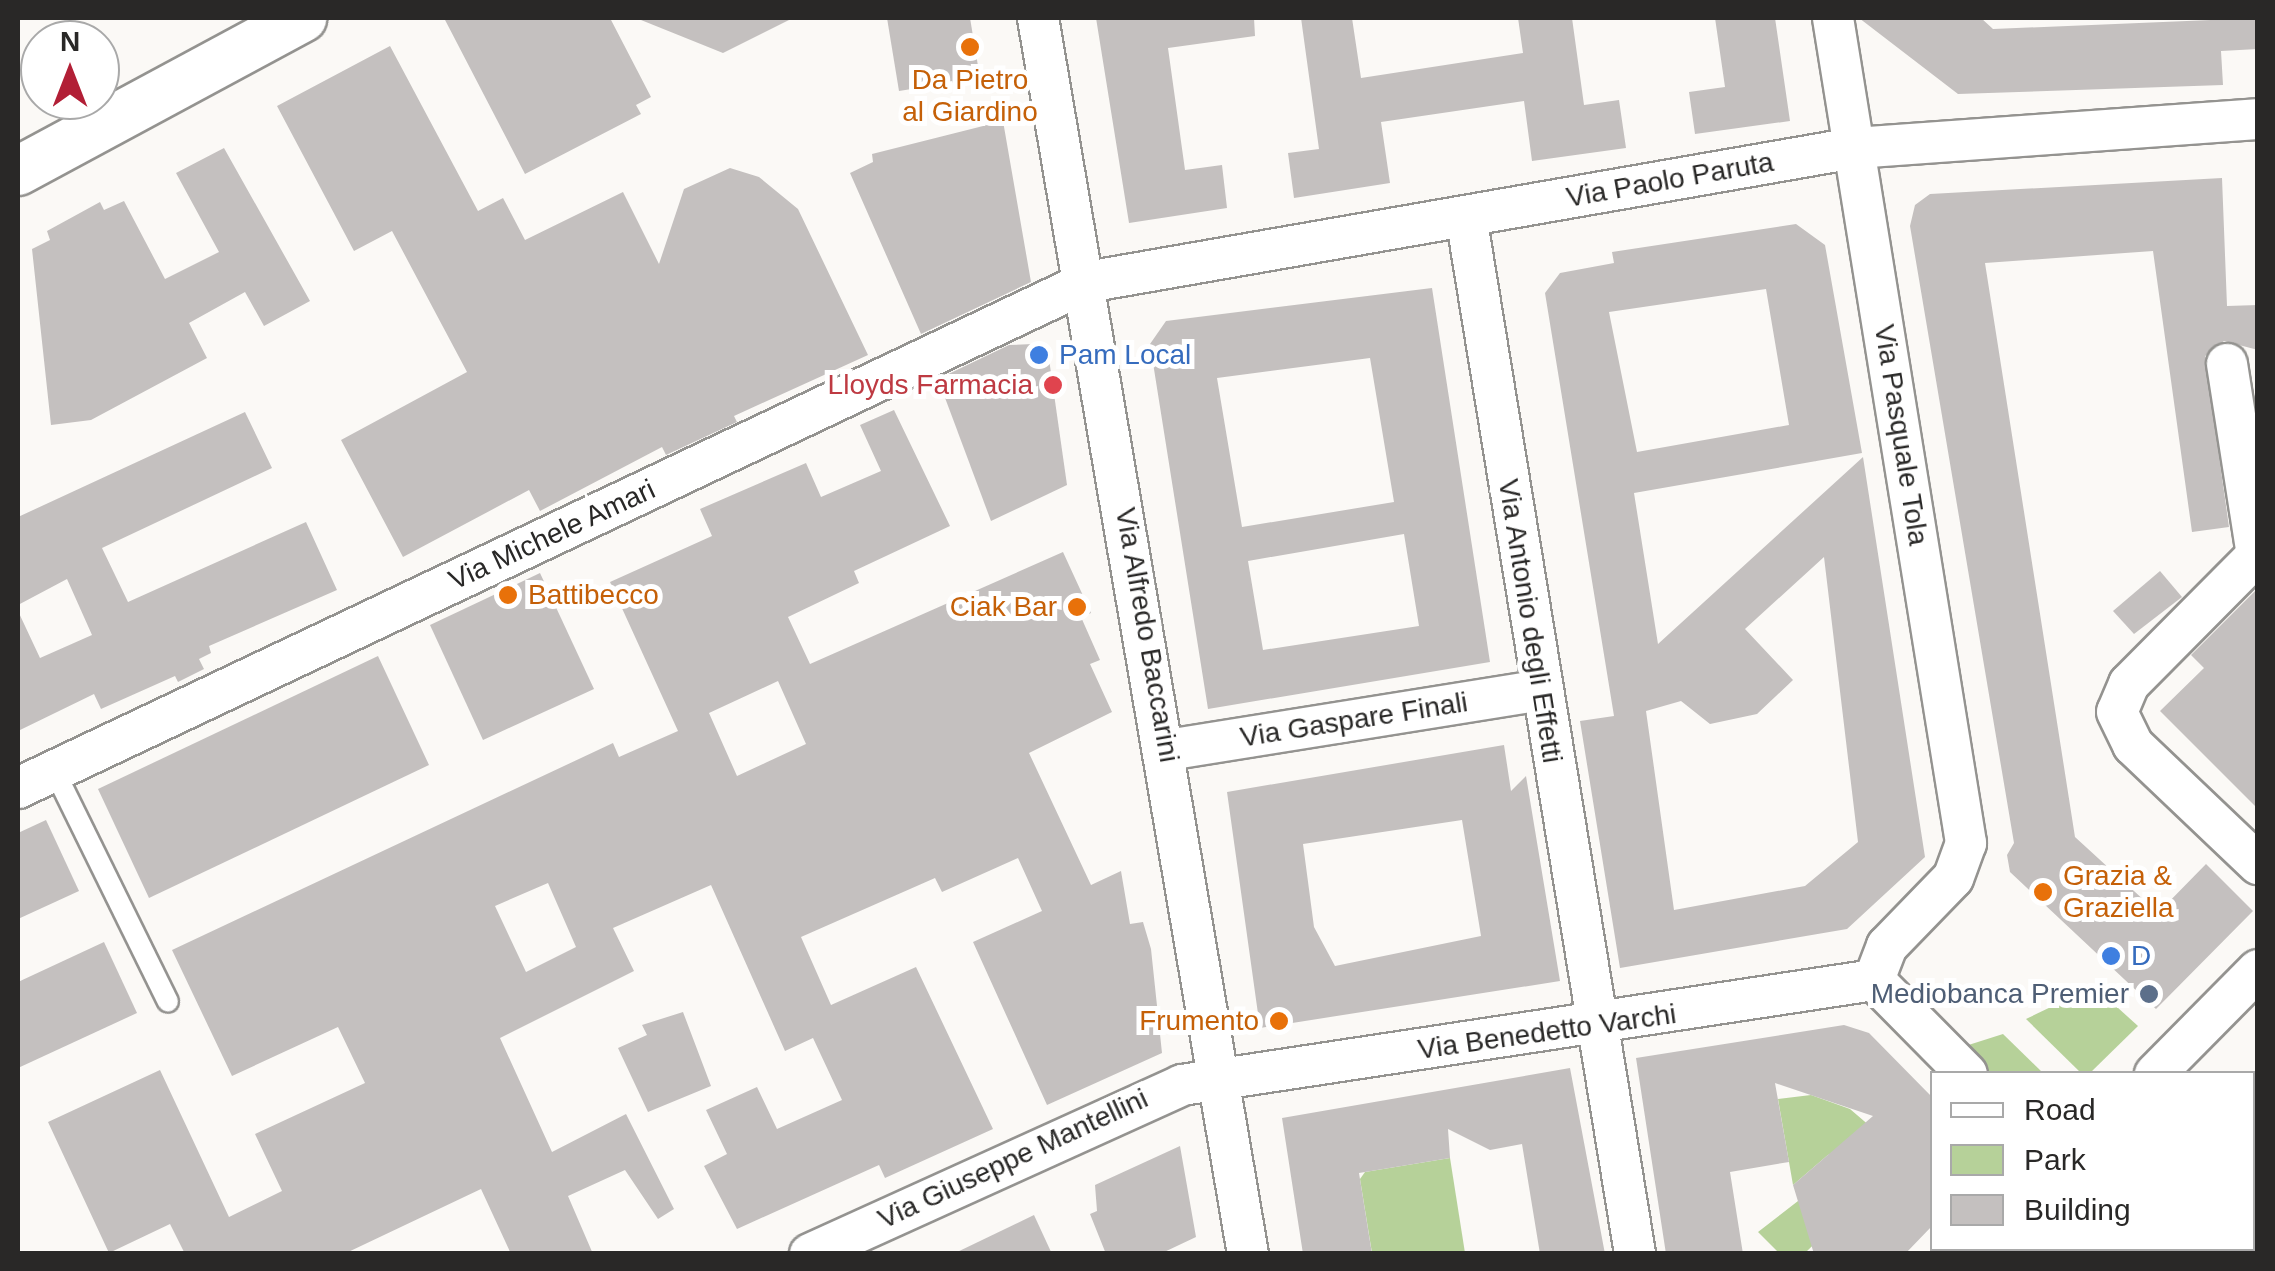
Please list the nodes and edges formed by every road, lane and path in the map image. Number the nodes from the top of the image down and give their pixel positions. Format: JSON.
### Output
{"nodes":[{"id":1,"x":302,"y":18,"type":"edge"},
{"id":2,"x":1038,"y":18,"type":"edge"},
{"id":3,"x":1833,"y":18,"type":"edge"},
{"id":4,"x":2258,"y":119,"type":"edge"},
{"id":5,"x":1854,"y":148,"type":"junction"},
{"id":6,"x":18,"y":171,"type":"edge"},
{"id":7,"x":1466,"y":216,"type":"junction"},
{"id":8,"x":1087,"y":282,"type":"junction"},
{"id":9,"x":2227,"y":364,"type":"dead end"},
{"id":10,"x":2257,"y":554,"type":"edge"},
{"id":11,"x":1541,"y":690,"type":"junction"},
{"id":12,"x":1167,"y":750,"type":"junction"},
{"id":13,"x":54,"y":770,"type":"junction"},
{"id":14,"x":18,"y":788,"type":"edge"},
{"id":15,"x":2258,"y":864,"type":"edge"},
{"id":16,"x":2258,"y":970,"type":"edge"},
{"id":17,"x":1874,"y":980,"type":"junction"},
{"id":18,"x":168,"y":1002,"type":"dead end"},
{"id":19,"x":1596,"y":1026,"type":"junction"},
{"id":20,"x":1964,"y":1071,"type":"edge"},
{"id":21,"x":2158,"y":1071,"type":"edge"},
{"id":22,"x":1220,"y":1079,"type":"junction"},
{"id":23,"x":810,"y":1254,"type":"edge"},
{"id":24,"x":1248,"y":1254,"type":"edge"},
{"id":25,"x":1635,"y":1254,"type":"edge"}],
"edges":[{"from":1,"to":6,"type":"street"},
{"from":2,"to":8,"type":"street","name":"Via Alfredo Baccarini"},
{"from":3,"to":5,"type":"street","name":"Via Pasquale Tola"},
{"from":4,"to":5,"type":"street","name":"Via Paolo Paruta"},
{"from":5,"to":7,"type":"street","name":"Via Paolo Paruta"},
{"from":5,"to":17,"type":"street","name":"Via Pasquale Tola"},
{"from":7,"to":8,"type":"street","name":"Via Paolo Paruta"},
{"from":7,"to":11,"type":"street","name":"Via Antonio degli Effetti"},
{"from":8,"to":12,"type":"street","name":"Via Alfredo Baccarini"},
{"from":8,"to":13,"type":"street","name":"Via Michele Amari"},
{"from":9,"to":10,"type":"street"},
{"from":10,"to":15,"type":"street"},
{"from":11,"to":12,"type":"street","name":"Via Gaspare Finali"},
{"from":11,"to":19,"type":"street","name":"Via Antonio degli Effetti"},
{"from":12,"to":22,"type":"street","name":"Via Alfredo Baccarini"},
{"from":13,"to":14,"type":"street","name":"Via Michele Amari"},
{"from":13,"to":18,"type":"lane"},
{"from":16,"to":21,"type":"street"},
{"from":17,"to":19,"type":"street","name":"Via Benedetto Varchi"},
{"from":17,"to":20,"type":"street"},
{"from":19,"to":22,"type":"street","name":"Via Benedetto Varchi"},
{"from":19,"to":25,"type":"street","name":"Via Antonio degli Effetti"},
{"from":22,"to":23,"type":"street","name":"Via Giuseppe Mantellini"},
{"from":22,"to":24,"type":"street","name":"Via Alfredo Baccarini"}]}
